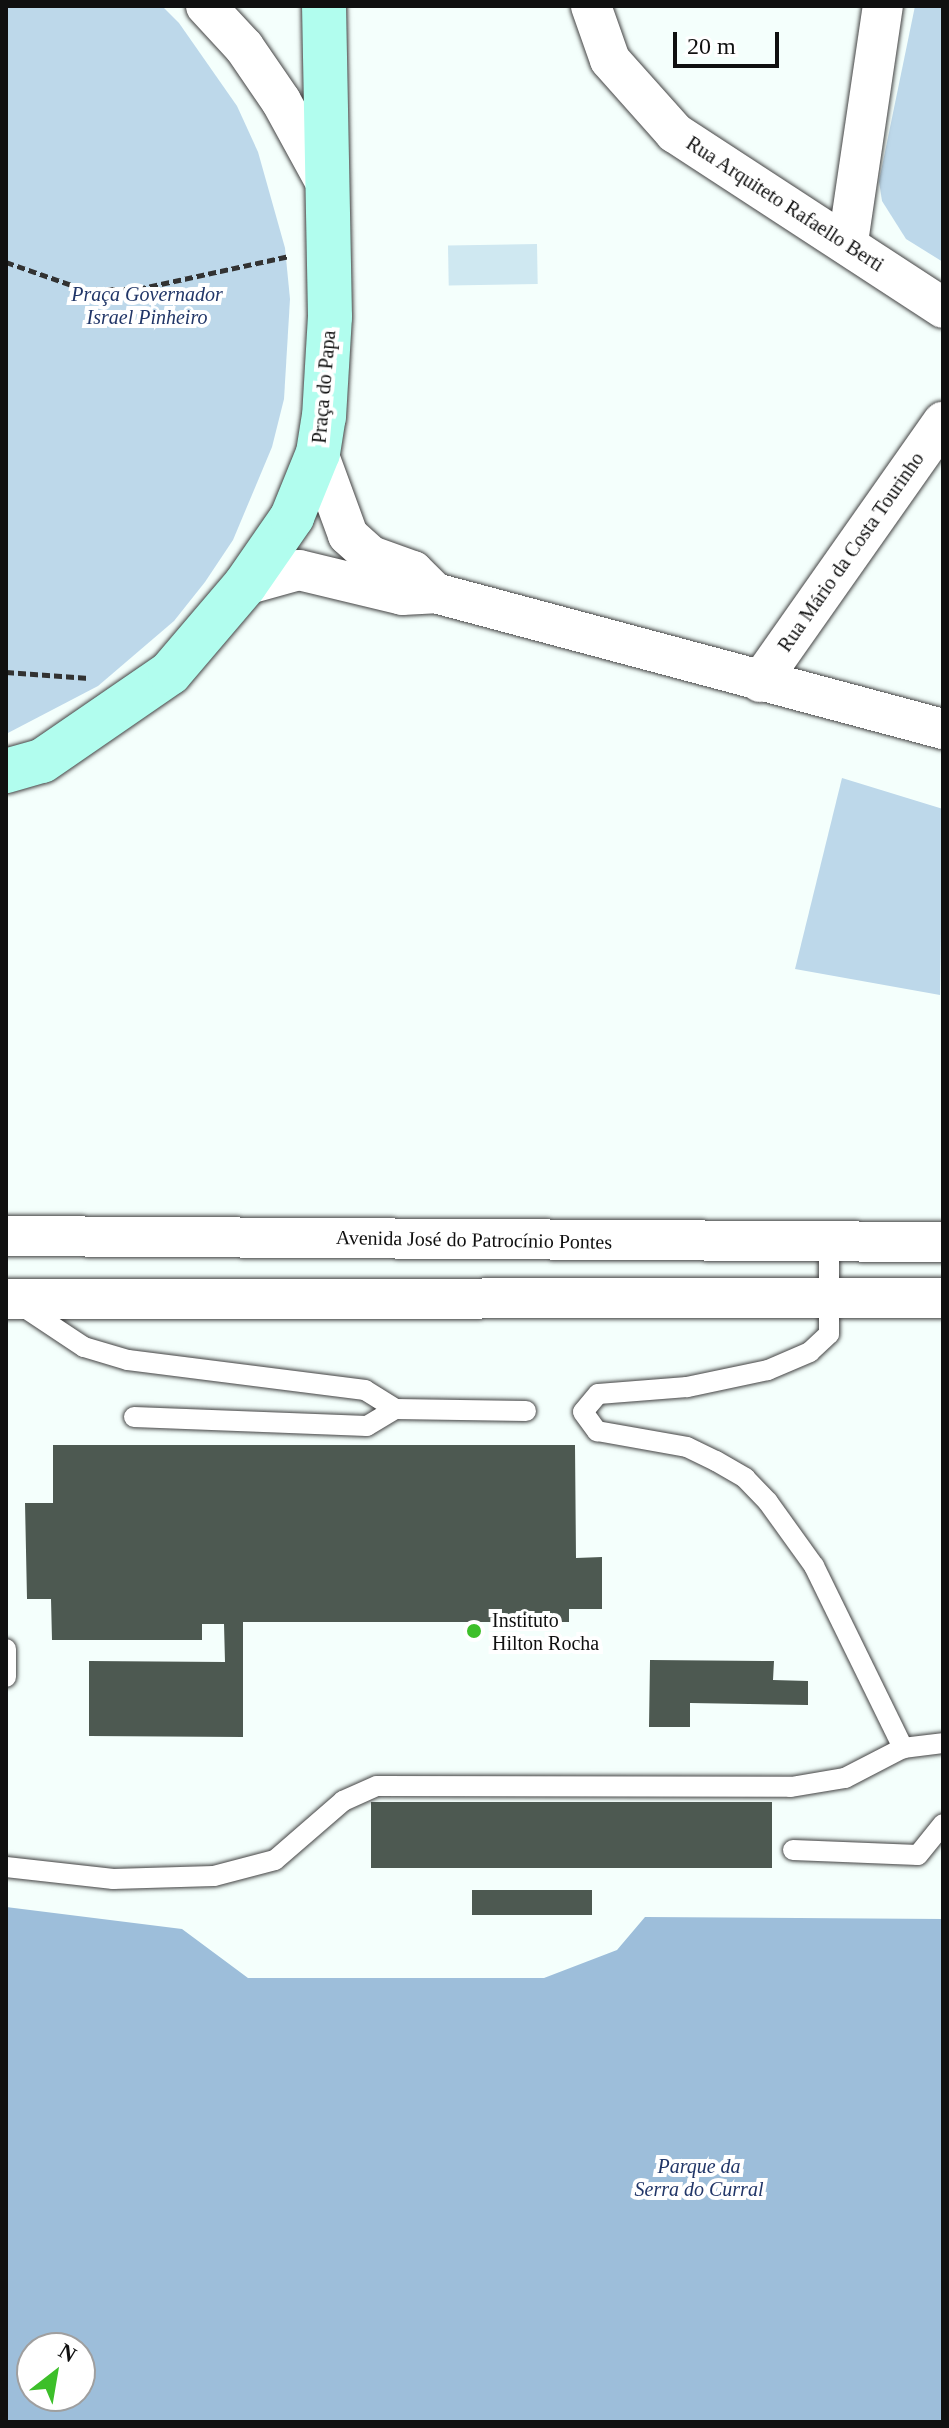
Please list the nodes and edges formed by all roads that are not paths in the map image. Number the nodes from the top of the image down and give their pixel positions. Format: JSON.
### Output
{"nodes":[{"id":1,"x":206,"y":6,"type":"edge"},
{"id":2,"x":324,"y":6,"type":"edge"},
{"id":3,"x":591,"y":6,"type":"edge"},
{"id":4,"x":883,"y":6,"type":"edge"},
{"id":5,"x":328,"y":187,"type":"junction"},
{"id":6,"x":848,"y":242,"type":"junction"},
{"id":7,"x":939,"y":301,"type":"edge"},
{"id":8,"x":943,"y":422,"type":"edge"},
{"id":9,"x":318,"y":453,"type":"junction"},
{"id":10,"x":245,"y":585,"type":"junction"},
{"id":11,"x":435,"y":593,"type":"junction"},
{"id":12,"x":760,"y":682,"type":"junction"},
{"id":13,"x":943,"y":729,"type":"edge"},
{"id":14,"x":6,"y":771,"type":"edge"},
{"id":15,"x":6,"y":1236,"type":"edge"},
{"id":16,"x":943,"y":1242,"type":"edge"},
{"id":17,"x":829,"y":1243,"type":"junction"},
{"id":18,"x":830,"y":1297,"type":"junction"},
{"id":19,"x":943,"y":1298,"type":"edge"},
{"id":20,"x":9,"y":1299,"type":"edge"},
{"id":21,"x":395,"y":1409,"type":"junction"},
{"id":22,"x":526,"y":1411,"type":"dead end"},
{"id":23,"x":134,"y":1417,"type":"dead end"},
{"id":24,"x":6,"y":1649,"type":"edge"},
{"id":25,"x":6,"y":1677,"type":"edge"},
{"id":26,"x":943,"y":1743,"type":"edge"},
{"id":27,"x":903,"y":1748,"type":"junction"},
{"id":28,"x":943,"y":1824,"type":"edge"},
{"id":29,"x":793,"y":1850,"type":"dead end"},
{"id":30,"x":6,"y":1867,"type":"edge"}],
"edges":[{"from":1,"to":5,"type":"street"},
{"from":2,"to":5,"type":"street","name":"Praça do Papa"},
{"from":3,"to":6,"type":"street","name":"Rua Arquiteto Rafaello Berti"},
{"from":4,"to":6,"type":"street"},
{"from":5,"to":9,"type":"street","name":"Praça do Papa"},
{"from":6,"to":7,"type":"street","name":"Rua Arquiteto Rafaello Berti"},
{"from":8,"to":12,"type":"street","name":"Rua Mário da Costa Tourinho"},
{"from":9,"to":10,"type":"street","name":"Praça do Papa"},
{"from":9,"to":11,"type":"street"},
{"from":10,"to":11,"type":"street"},
{"from":10,"to":14,"type":"street","name":"Praça do Papa"},
{"from":11,"to":12,"type":"street"},
{"from":12,"to":13,"type":"street"},
{"from":15,"to":17,"type":"street","name":"Avenida José do Patrocínio Pontes"},
{"from":16,"to":17,"type":"street","name":"Avenida José do Patrocínio Pontes"},
{"from":17,"to":18,"type":"lane"},
{"from":18,"to":19,"type":"street"},
{"from":18,"to":20,"type":"street"},
{"from":18,"to":27,"type":"lane"},
{"from":20,"to":21,"type":"lane"},
{"from":21,"to":22,"type":"lane"},
{"from":21,"to":23,"type":"lane"},
{"from":24,"to":25,"type":"lane"},
{"from":26,"to":27,"type":"lane"},
{"from":27,"to":30,"type":"lane"},
{"from":28,"to":29,"type":"lane"}]}
